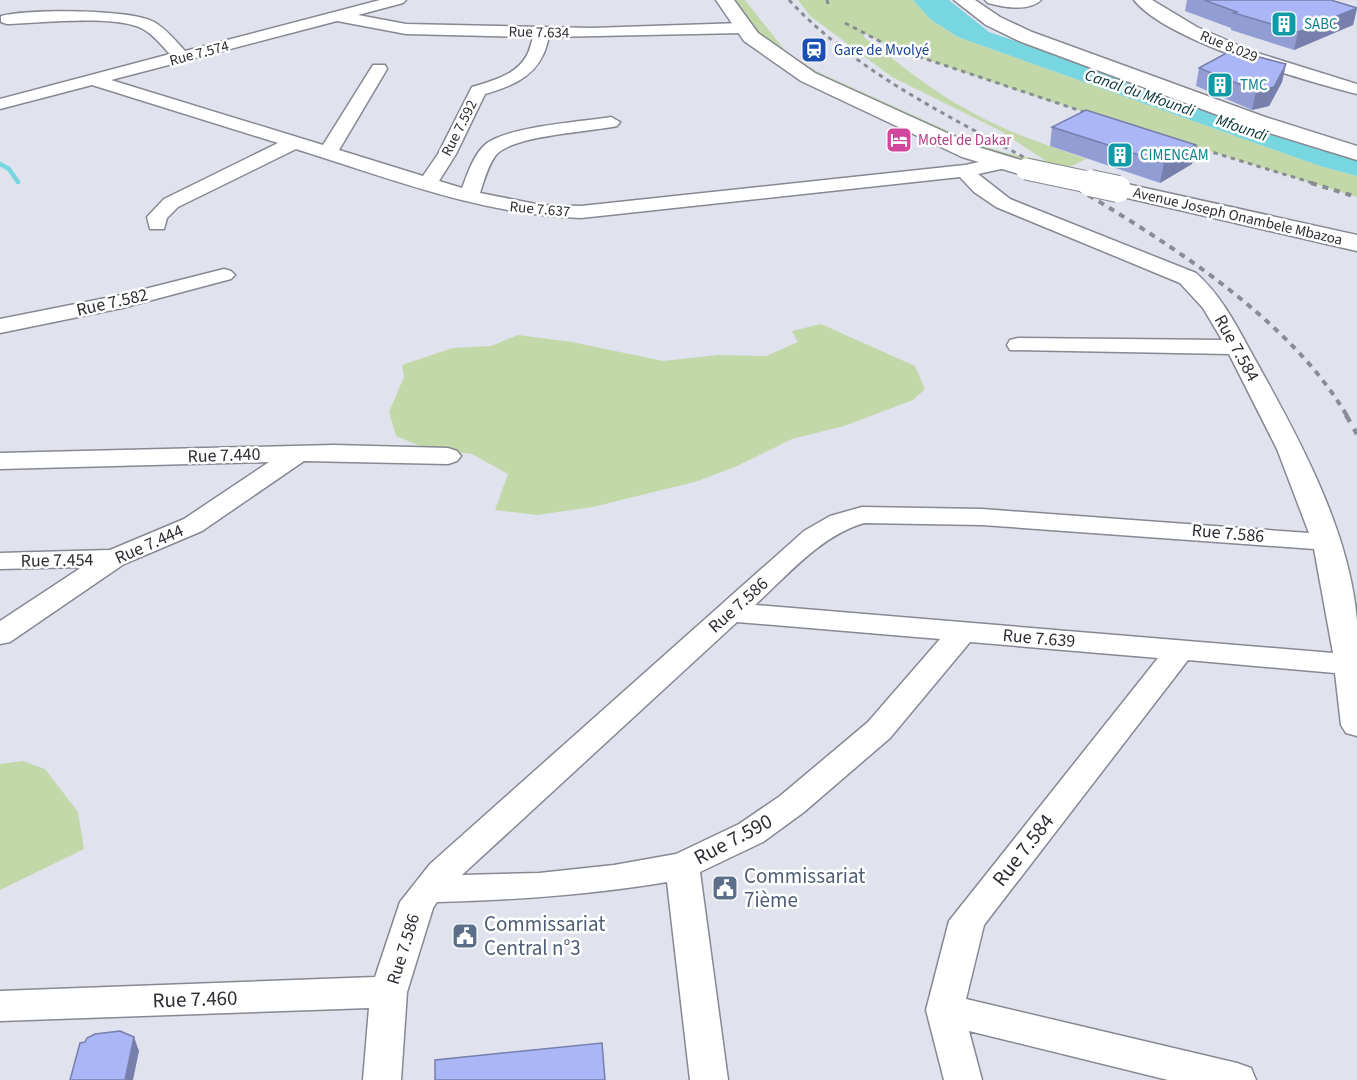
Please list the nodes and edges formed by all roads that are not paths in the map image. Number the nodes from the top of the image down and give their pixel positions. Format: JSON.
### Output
{"nodes":[{"id":1,"x":398,"y":0,"type":"edge"},
{"id":2,"x":725,"y":0,"type":"edge"},
{"id":3,"x":963,"y":0,"type":"edge"},
{"id":4,"x":993,"y":0,"type":"edge"},
{"id":5,"x":1033,"y":0,"type":"edge"},
{"id":6,"x":1142,"y":0,"type":"edge"},
{"id":7,"x":338,"y":16,"type":"junction"},
{"id":8,"x":7,"y":19,"type":"dead end"},
{"id":9,"x":742,"y":28,"type":"junction"},
{"id":10,"x":545,"y":32,"type":"junction"},
{"id":11,"x":182,"y":57,"type":"junction"},
{"id":12,"x":379,"y":69,"type":"dead end"},
{"id":13,"x":93,"y":80,"type":"junction"},
{"id":14,"x":1357,"y":89,"type":"edge"},
{"id":15,"x":0,"y":104,"type":"edge"},
{"id":16,"x":611,"y":122,"type":"dead end"},
{"id":17,"x":296,"y":142,"type":"junction"},
{"id":18,"x":328,"y":153,"type":"junction"},
{"id":19,"x":1357,"y":153,"type":"edge"},
{"id":20,"x":1003,"y":163,"type":"junction"},
{"id":21,"x":964,"y":171,"type":"junction"},
{"id":22,"x":427,"y":184,"type":"junction"},
{"id":23,"x":469,"y":196,"type":"junction"},
{"id":24,"x":157,"y":225,"type":"dead end"},
{"id":25,"x":1357,"y":243,"type":"edge"},
{"id":26,"x":224,"y":275,"type":"dead end"},
{"id":27,"x":0,"y":326,"type":"edge"},
{"id":28,"x":1018,"y":345,"type":"dead end"},
{"id":29,"x":1237,"y":347,"type":"junction"},
{"id":30,"x":298,"y":454,"type":"junction"},
{"id":31,"x":448,"y":456,"type":"dead end"},
{"id":32,"x":0,"y":461,"type":"edge"},
{"id":33,"x":1326,"y":542,"type":"junction"},
{"id":34,"x":114,"y":558,"type":"junction"},
{"id":35,"x":0,"y":561,"type":"edge"},
{"id":36,"x":730,"y":612,"type":"junction"},
{"id":37,"x":963,"y":632,"type":"junction"},
{"id":38,"x":0,"y":636,"type":"edge"},
{"id":39,"x":1180,"y":650,"type":"junction"},
{"id":40,"x":1348,"y":664,"type":"junction"},
{"id":41,"x":1357,"y":725,"type":"edge"},
{"id":42,"x":682,"y":866,"type":"junction"},
{"id":43,"x":429,"y":889,"type":"junction"},
{"id":44,"x":389,"y":992,"type":"junction"},
{"id":45,"x":0,"y":1006,"type":"edge"},
{"id":46,"x":945,"y":1010,"type":"junction"},
{"id":47,"x":382,"y":1080,"type":"edge"},
{"id":48,"x":709,"y":1080,"type":"edge"},
{"id":49,"x":963,"y":1080,"type":"edge"},
{"id":50,"x":1237,"y":1080,"type":"edge"}],
"edges":[{"from":1,"to":7,"type":"street","name":"Rue 7.574"},
{"from":2,"to":9,"type":"main road","name":"Avenue Joseph Onambele Mbazoa"},
{"from":3,"to":19,"type":"main road"},
{"from":4,"to":5,"type":"street"},
{"from":6,"to":14,"type":"street","name":"Rue 8.029"},
{"from":7,"to":10,"type":"street","name":"Rue 7.634"},
{"from":7,"to":11,"type":"street","name":"Rue 7.574"},
{"from":8,"to":11,"type":"street"},
{"from":9,"to":10,"type":"street","name":"Rue 7.634"},
{"from":9,"to":20,"type":"main road","name":"Avenue Joseph Onambele Mbazoa"},
{"from":10,"to":22,"type":"street","name":"Rue 7.592"},
{"from":11,"to":13,"type":"street","name":"Rue 7.574"},
{"from":12,"to":18,"type":"street"},
{"from":13,"to":15,"type":"street","name":"Rue 7.574"},
{"from":13,"to":17,"type":"street","name":"Rue 7.637"},
{"from":16,"to":23,"type":"street"},
{"from":17,"to":18,"type":"street","name":"Rue 7.637"},
{"from":17,"to":24,"type":"street"},
{"from":18,"to":22,"type":"street","name":"Rue 7.637"},
{"from":20,"to":21,"type":"street","name":"Rue 7.637"},
{"from":20,"to":25,"type":"main road","name":"Avenue Joseph Onambele Mbazoa","bridge":true},
{"from":21,"to":23,"type":"street","name":"Rue 7.637"},
{"from":21,"to":29,"type":"street","name":"Rue 7.584"},
{"from":22,"to":23,"type":"street","name":"Rue 7.637"},
{"from":26,"to":27,"type":"street","name":"Rue 7.582"},
{"from":28,"to":29,"type":"street"},
{"from":29,"to":33,"type":"street","name":"Rue 7.584"},
{"from":30,"to":31,"type":"street","name":"Rue 7.440"},
{"from":30,"to":32,"type":"street","name":"Rue 7.440"},
{"from":30,"to":34,"type":"street","name":"Rue 7.444"},
{"from":33,"to":36,"type":"street","name":"Rue 7.586"},
{"from":33,"to":40,"type":"street","name":"Rue 7.584"},
{"from":34,"to":35,"type":"street","name":"Rue 7.454"},
{"from":34,"to":38,"type":"street","name":"Rue 7.444"},
{"from":36,"to":37,"type":"street","name":"Rue 7.639"},
{"from":36,"to":43,"type":"street","name":"Rue 7.586"},
{"from":37,"to":39,"type":"street","name":"Rue 7.639"},
{"from":37,"to":42,"type":"street","name":"Rue 7.590"},
{"from":39,"to":40,"type":"street","name":"Rue 7.639"},
{"from":39,"to":46,"type":"street","name":"Rue 7.584"},
{"from":40,"to":41,"type":"street","name":"Rue 7.584"},
{"from":42,"to":43,"type":"street","name":"Rue 7.590"},
{"from":42,"to":48,"type":"street"},
{"from":43,"to":44,"type":"street","name":"Rue 7.586"},
{"from":44,"to":45,"type":"street","name":"Rue 7.460"},
{"from":44,"to":47,"type":"street","name":"Rue 7.586"},
{"from":46,"to":49,"type":"street","name":"Rue 7.584"},
{"from":46,"to":50,"type":"street"}]}
